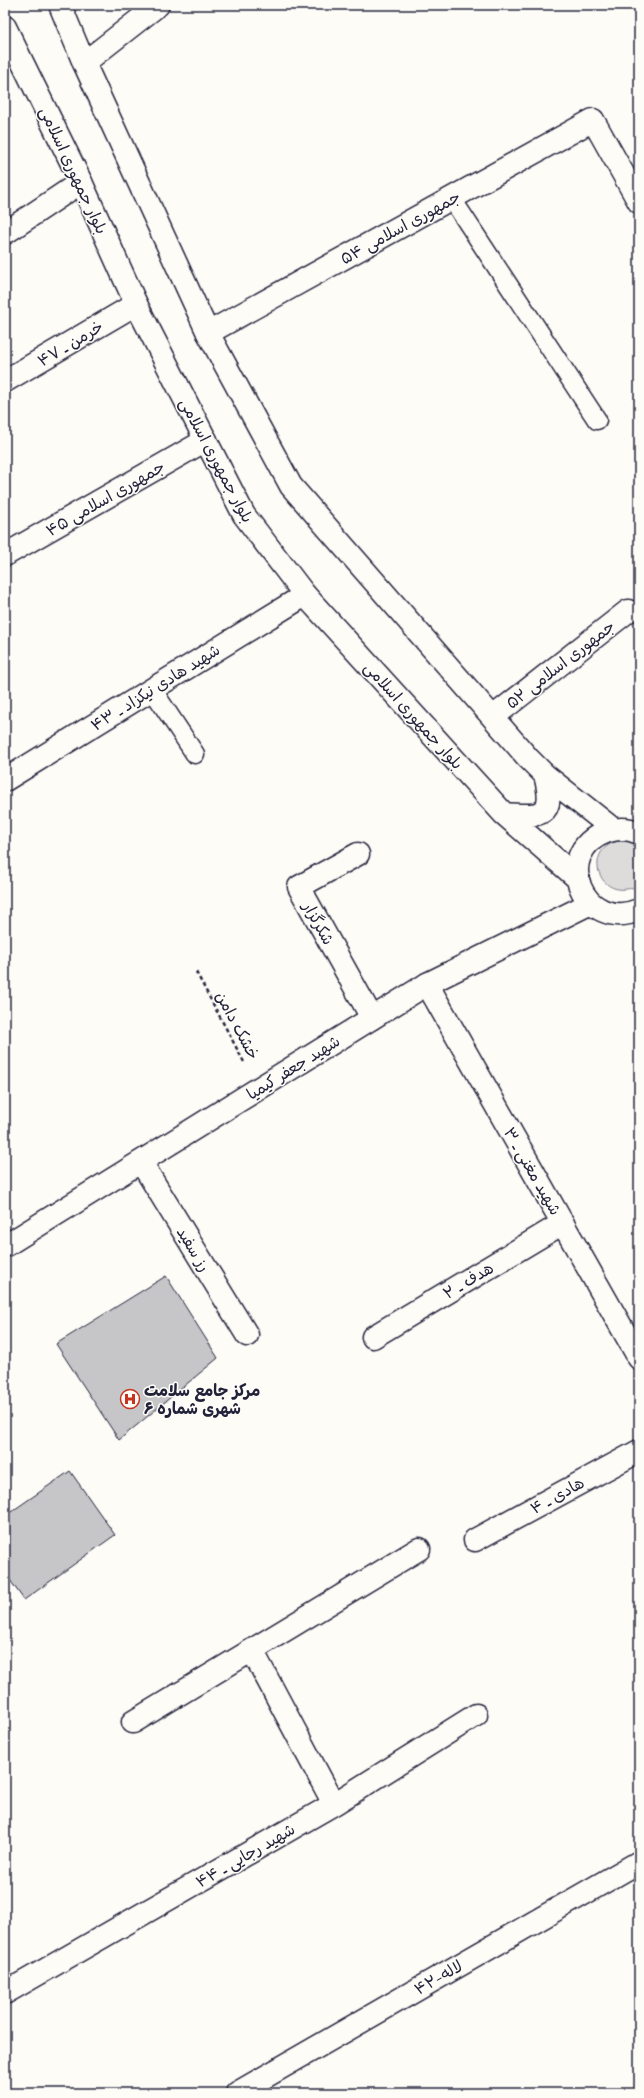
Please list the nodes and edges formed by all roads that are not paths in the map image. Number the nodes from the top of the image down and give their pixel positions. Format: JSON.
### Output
{"nodes":[{"id":1,"x":60,"y":5,"type":"edge"},
{"id":2,"x":158,"y":5,"type":"edge"},
{"id":3,"x":5,"y":26,"type":"edge"},
{"id":4,"x":84,"y":63,"type":"junction"},
{"id":5,"x":81,"y":182,"type":"junction"},
{"id":6,"x":452,"y":199,"type":"junction"},
{"id":7,"x":639,"y":202,"type":"edge"},
{"id":8,"x":5,"y":233,"type":"edge"},
{"id":9,"x":136,"y":304,"type":"junction"},
{"id":10,"x":208,"y":333,"type":"junction"},
{"id":11,"x":5,"y":382,"type":"edge"},
{"id":12,"x":597,"y":420,"type":"dead end"},
{"id":13,"x":206,"y":440,"type":"junction"},
{"id":14,"x":5,"y":555,"type":"edge"},
{"id":15,"x":305,"y":596,"type":"junction"},
{"id":16,"x":628,"y":610,"type":"dead end"},
{"id":17,"x":152,"y":689,"type":"junction"},
{"id":18,"x":493,"y":717,"type":"junction"},
{"id":19,"x":195,"y":754,"type":"dead end"},
{"id":20,"x":545,"y":775,"type":"junction"},
{"id":21,"x":5,"y":780,"type":"edge"},
{"id":22,"x":504,"y":814,"type":"junction"},
{"id":23,"x":613,"y":829,"type":"junction"},
{"id":24,"x":639,"y":833,"type":"edge"},
{"id":25,"x":358,"y":854,"type":"dead end"},
{"id":26,"x":577,"y":878,"type":"junction"},
{"id":27,"x":591,"y":904,"type":"junction"},
{"id":28,"x":636,"y":915,"type":"edge"},
{"id":29,"x":428,"y":984,"type":"junction"},
{"id":30,"x":372,"y":1018,"type":"junction"},
{"id":31,"x":141,"y":1162,"type":"junction"},
{"id":32,"x":563,"y":1223,"type":"junction"},
{"id":33,"x":5,"y":1246,"type":"edge"},
{"id":34,"x":247,"y":1335,"type":"dead end"},
{"id":35,"x":373,"y":1337,"type":"dead end"},
{"id":36,"x":639,"y":1358,"type":"edge"},
{"id":37,"x":639,"y":1451,"type":"edge"},
{"id":38,"x":475,"y":1540,"type":"dead end"},
{"id":39,"x":419,"y":1550,"type":"dead end"},
{"id":40,"x":252,"y":1650,"type":"junction"},
{"id":41,"x":476,"y":1715,"type":"dead end"},
{"id":42,"x":133,"y":1722,"type":"dead end"},
{"id":43,"x":334,"y":1804,"type":"junction"},
{"id":44,"x":639,"y":1862,"type":"edge"},
{"id":45,"x":5,"y":1993,"type":"edge"},
{"id":46,"x":237,"y":2093,"type":"edge"}],
"edges":[{"from":1,"to":4,"type":"street"},
{"from":2,"to":4,"type":"street"},
{"from":3,"to":5,"type":"street","name":"بلوار جمهوری اسلامی"},
{"from":4,"to":10,"type":"street"},
{"from":5,"to":8,"type":"street"},
{"from":5,"to":9,"type":"street","name":"بلوار جمهوری اسلامی"},
{"from":6,"to":7,"type":"street","name":"جمهوری اسلامی ۵۴"},
{"from":6,"to":10,"type":"street","name":"جمهوری اسلامی ۵۴"},
{"from":6,"to":12,"type":"lane"},
{"from":9,"to":11,"type":"street","name":"خرمن ـ ۴۷"},
{"from":9,"to":13,"type":"street","name":"بلوار جمهوری اسلامی"},
{"from":10,"to":18,"type":"street"},
{"from":13,"to":14,"type":"street","name":"جمهوری اسلامی ۴۵"},
{"from":13,"to":15,"type":"street","name":"بلوار جمهوری اسلامی"},
{"from":15,"to":17,"type":"street","name":"شهید هادی نیکزاد ـ ۴۳"},
{"from":15,"to":22,"type":"street","name":"بلوار جمهوری اسلامی"},
{"from":16,"to":18,"type":"street","name":"جمهوری اسلامی ۵۲"},
{"from":17,"to":19,"type":"lane"},
{"from":17,"to":21,"type":"street","name":"شهید هادی نیکزاد ـ ۴۳"},
{"from":18,"to":20,"type":"street"},
{"from":20,"to":22,"type":"street"},
{"from":20,"to":23,"type":"street"},
{"from":22,"to":26,"type":"street","name":"بلوار جمهوری اسلامی"},
{"from":23,"to":24,"type":"street"},
{"from":23,"to":26,"type":"street"},
{"from":25,"to":30,"type":"street","name":"شکرگزار"},
{"from":26,"to":27,"type":"street"},
{"from":27,"to":28,"type":"street"},
{"from":27,"to":29,"type":"street","name":"شهید جعفر کیمیا"},
{"from":29,"to":30,"type":"street","name":"شهید جعفر کیمیا"},
{"from":29,"to":32,"type":"street","name":"شهید مغنی ـ ۳"},
{"from":30,"to":31,"type":"street","name":"شهید جعفر کیمیا"},
{"from":31,"to":33,"type":"street","name":"شهید جعفر کیمیا"},
{"from":31,"to":34,"type":"street","name":"رز سفید"},
{"from":32,"to":35,"type":"street","name":"هدف ـ ۲"},
{"from":32,"to":36,"type":"street","name":"شهید مغنی ـ ۳"},
{"from":37,"to":38,"type":"street","name":"هادی ـ ۴"},
{"from":39,"to":40,"type":"street"},
{"from":40,"to":42,"type":"street"},
{"from":40,"to":43,"type":"street"},
{"from":41,"to":43,"type":"street","name":"شهید رجایی ـ ۴۴"},
{"from":43,"to":45,"type":"street","name":"شهید رجایی ـ ۴۴"},
{"from":44,"to":46,"type":"street","name":"لاله-۴۲"}]}
